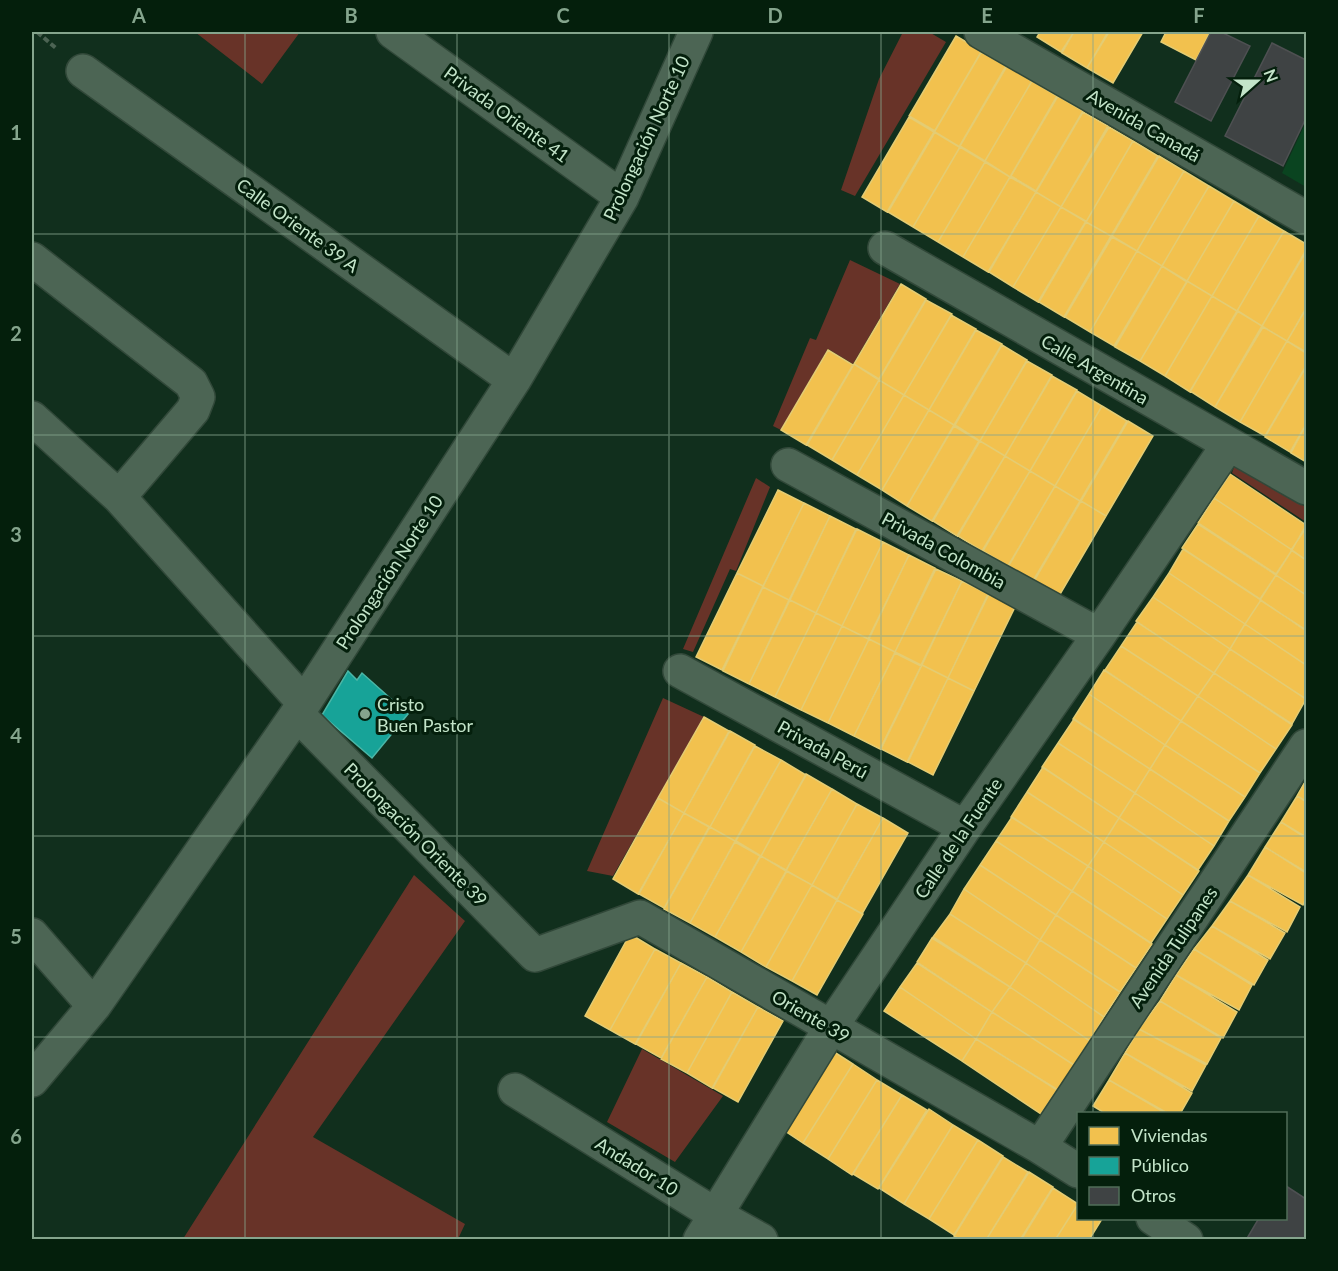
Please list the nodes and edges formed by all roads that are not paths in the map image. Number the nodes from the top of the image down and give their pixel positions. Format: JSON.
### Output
{"nodes":[{"id":1,"x":393,"y":32,"type":"edge"},
{"id":2,"x":696,"y":32,"type":"edge"},
{"id":3,"x":981,"y":32,"type":"edge"},
{"id":4,"x":83,"y":71,"type":"dead end"},
{"id":5,"x":622,"y":197,"type":"junction"},
{"id":6,"x":1306,"y":218,"type":"edge"},
{"id":7,"x":885,"y":248,"type":"dead end"},
{"id":8,"x":32,"y":259,"type":"edge"},
{"id":9,"x":514,"y":380,"type":"junction"},
{"id":10,"x":32,"y":418,"type":"edge"},
{"id":11,"x":1228,"y":445,"type":"junction"},
{"id":12,"x":788,"y":465,"type":"dead end"},
{"id":13,"x":1306,"y":488,"type":"edge"},
{"id":14,"x":119,"y":497,"type":"junction"},
{"id":15,"x":1100,"y":635,"type":"junction"},
{"id":16,"x":680,"y":672,"type":"dead end"},
{"id":17,"x":301,"y":709,"type":"junction"},
{"id":18,"x":1306,"y":746,"type":"edge"},
{"id":19,"x":965,"y":827,"type":"junction"},
{"id":20,"x":32,"y":935,"type":"edge"},
{"id":21,"x":535,"y":955,"type":"joint"},
{"id":22,"x":94,"y":1006,"type":"junction"},
{"id":23,"x":831,"y":1027,"type":"junction"},
{"id":24,"x":32,"y":1080,"type":"edge"},
{"id":25,"x":515,"y":1089,"type":"dead end"},
{"id":26,"x":1040,"y":1147,"type":"junction"},
{"id":27,"x":1077,"y":1170,"type":"edge"},
{"id":28,"x":1156,"y":1220,"type":"edge"},
{"id":29,"x":708,"y":1227,"type":"edge"},
{"id":30,"x":761,"y":1239,"type":"edge"},
{"id":31,"x":1186,"y":1239,"type":"edge"}],
"edges":[{"from":1,"to":5,"type":"street","name":"Privada Oriente 41"},
{"from":2,"to":5,"type":"street","name":"Prolongación Norte 10"},
{"from":3,"to":6,"type":"street","name":"Avenida Canadá"},
{"from":4,"to":9,"type":"street","name":"Calle Oriente 39 A"},
{"from":5,"to":9,"type":"street","name":"Prolongación Norte 10"},
{"from":7,"to":11,"type":"street","name":"Calle Argentina"},
{"from":8,"to":14,"type":"street"},
{"from":9,"to":17,"type":"street","name":"Prolongación Norte 10"},
{"from":10,"to":14,"type":"street","name":"Prolongación Oriente 39"},
{"from":11,"to":13,"type":"street","name":"Calle Argentina"},
{"from":11,"to":15,"type":"street","name":"Calle de la Fuente"},
{"from":12,"to":15,"type":"street","name":"Privada Colombia"},
{"from":14,"to":17,"type":"street","name":"Prolongación Oriente 39"},
{"from":15,"to":19,"type":"street","name":"Calle de la Fuente"},
{"from":16,"to":19,"type":"street","name":"Privada Perú"},
{"from":17,"to":21,"type":"street","name":"Prolongación Oriente 39"},
{"from":17,"to":22,"type":"street","name":"Prolongación Norte 10"},
{"from":18,"to":26,"type":"street","name":"Avenida Tulipanes"},
{"from":19,"to":23,"type":"street","name":"Calle de la Fuente"},
{"from":20,"to":22,"type":"street"},
{"from":21,"to":23,"type":"street","name":"Oriente 39"},
{"from":22,"to":24,"type":"street","name":"Prolongación Norte 10"},
{"from":23,"to":26,"type":"street","name":"Oriente 39"},
{"from":23,"to":29,"type":"street","name":"Calle de la Fuente"},
{"from":25,"to":29,"type":"street","name":"Andador 10"},
{"from":26,"to":27,"type":"street","name":"Oriente 39"},
{"from":28,"to":31,"type":"street"},
{"from":29,"to":30,"type":"street","name":"Andador 10"}]}
